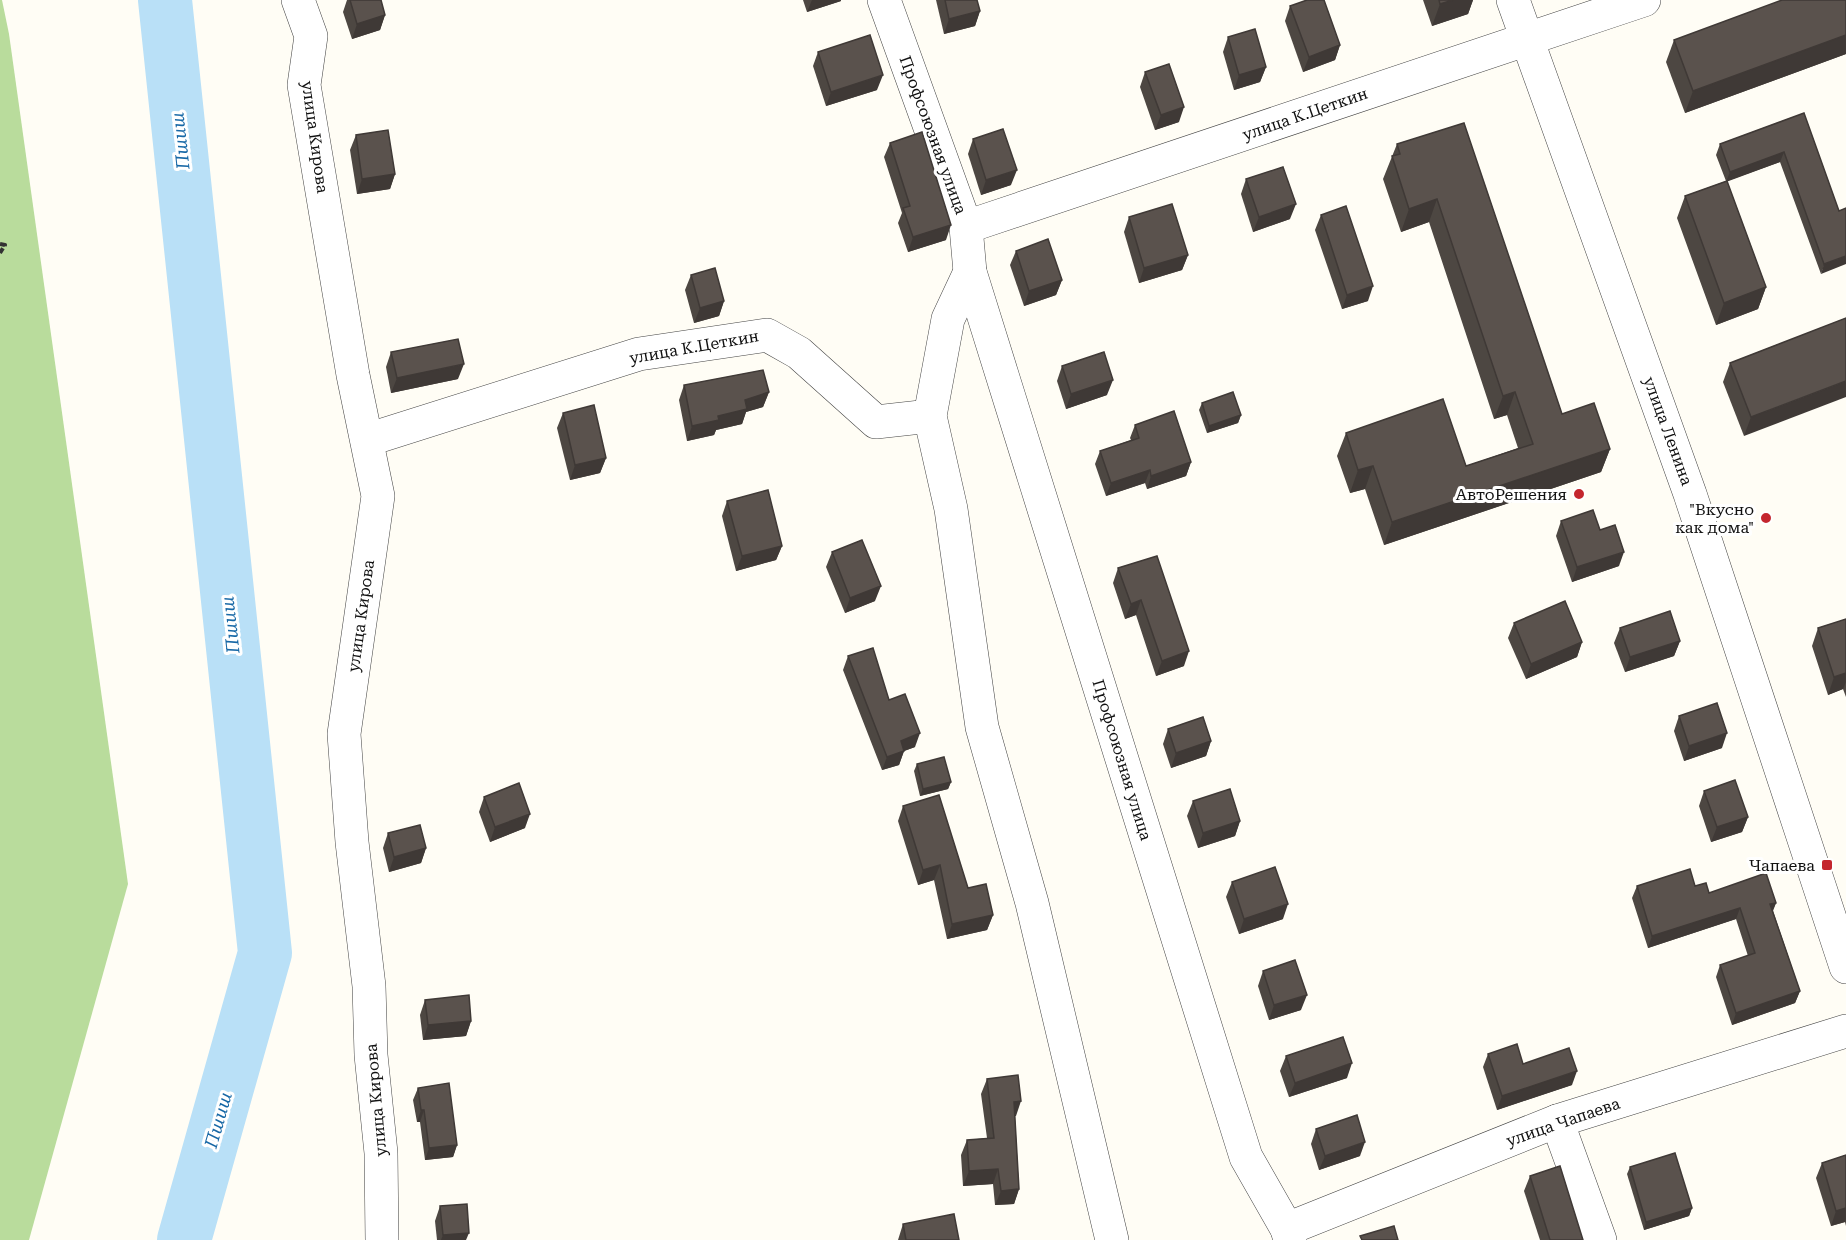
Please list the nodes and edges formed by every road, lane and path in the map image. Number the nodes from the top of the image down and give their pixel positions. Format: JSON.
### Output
{"nodes":[{"id":1,"x":298,"y":0,"type":"edge"},
{"id":2,"x":884,"y":0,"type":"edge"},
{"id":3,"x":1513,"y":0,"type":"edge"},
{"id":4,"x":1644,"y":0,"type":"edge"},
{"id":5,"x":1527,"y":39,"type":"junction"},
{"id":6,"x":966,"y":227,"type":"junction"},
{"id":7,"x":0,"y":244,"type":"edge"},
{"id":8,"x":0,"y":253,"type":"edge"},
{"id":9,"x":970,"y":272,"type":"junction"},
{"id":10,"x":930,"y":416,"type":"junction"},
{"id":11,"x":367,"y":440,"type":"junction"},
{"id":12,"x":1846,"y":967,"type":"edge"},
{"id":13,"x":1846,"y":1031,"type":"edge"},
{"id":14,"x":1557,"y":1121,"type":"junction"},
{"id":15,"x":1289,"y":1235,"type":"edge"},
{"id":16,"x":382,"y":1240,"type":"edge"},
{"id":17,"x":1112,"y":1240,"type":"edge"},
{"id":18,"x":1600,"y":1240,"type":"edge"}],
"edges":[{"from":1,"to":11,"type":"street","name":"улица Кирова"},
{"from":2,"to":6,"type":"street","name":"Профсоюзная улица"},
{"from":3,"to":5,"type":"street","name":"улица Ленина"},
{"from":4,"to":5,"type":"street","name":"улица К.Цеткин"},
{"from":5,"to":6,"type":"street","name":"улица К.Цеткин"},
{"from":5,"to":12,"type":"street","name":"улица Ленина"},
{"from":6,"to":9,"type":"street","name":"Профсоюзная улица"},
{"from":7,"to":8,"type":"path"},
{"from":9,"to":10,"type":"street"},
{"from":9,"to":15,"type":"street","name":"Профсоюзная улица"},
{"from":10,"to":11,"type":"street","name":"улица К.Цеткин"},
{"from":10,"to":17,"type":"street"},
{"from":11,"to":16,"type":"street","name":"улица Кирова"},
{"from":13,"to":14,"type":"street","name":"улица Чапаева"},
{"from":14,"to":15,"type":"street","name":"улица Чапаева"},
{"from":14,"to":18,"type":"street"}]}
